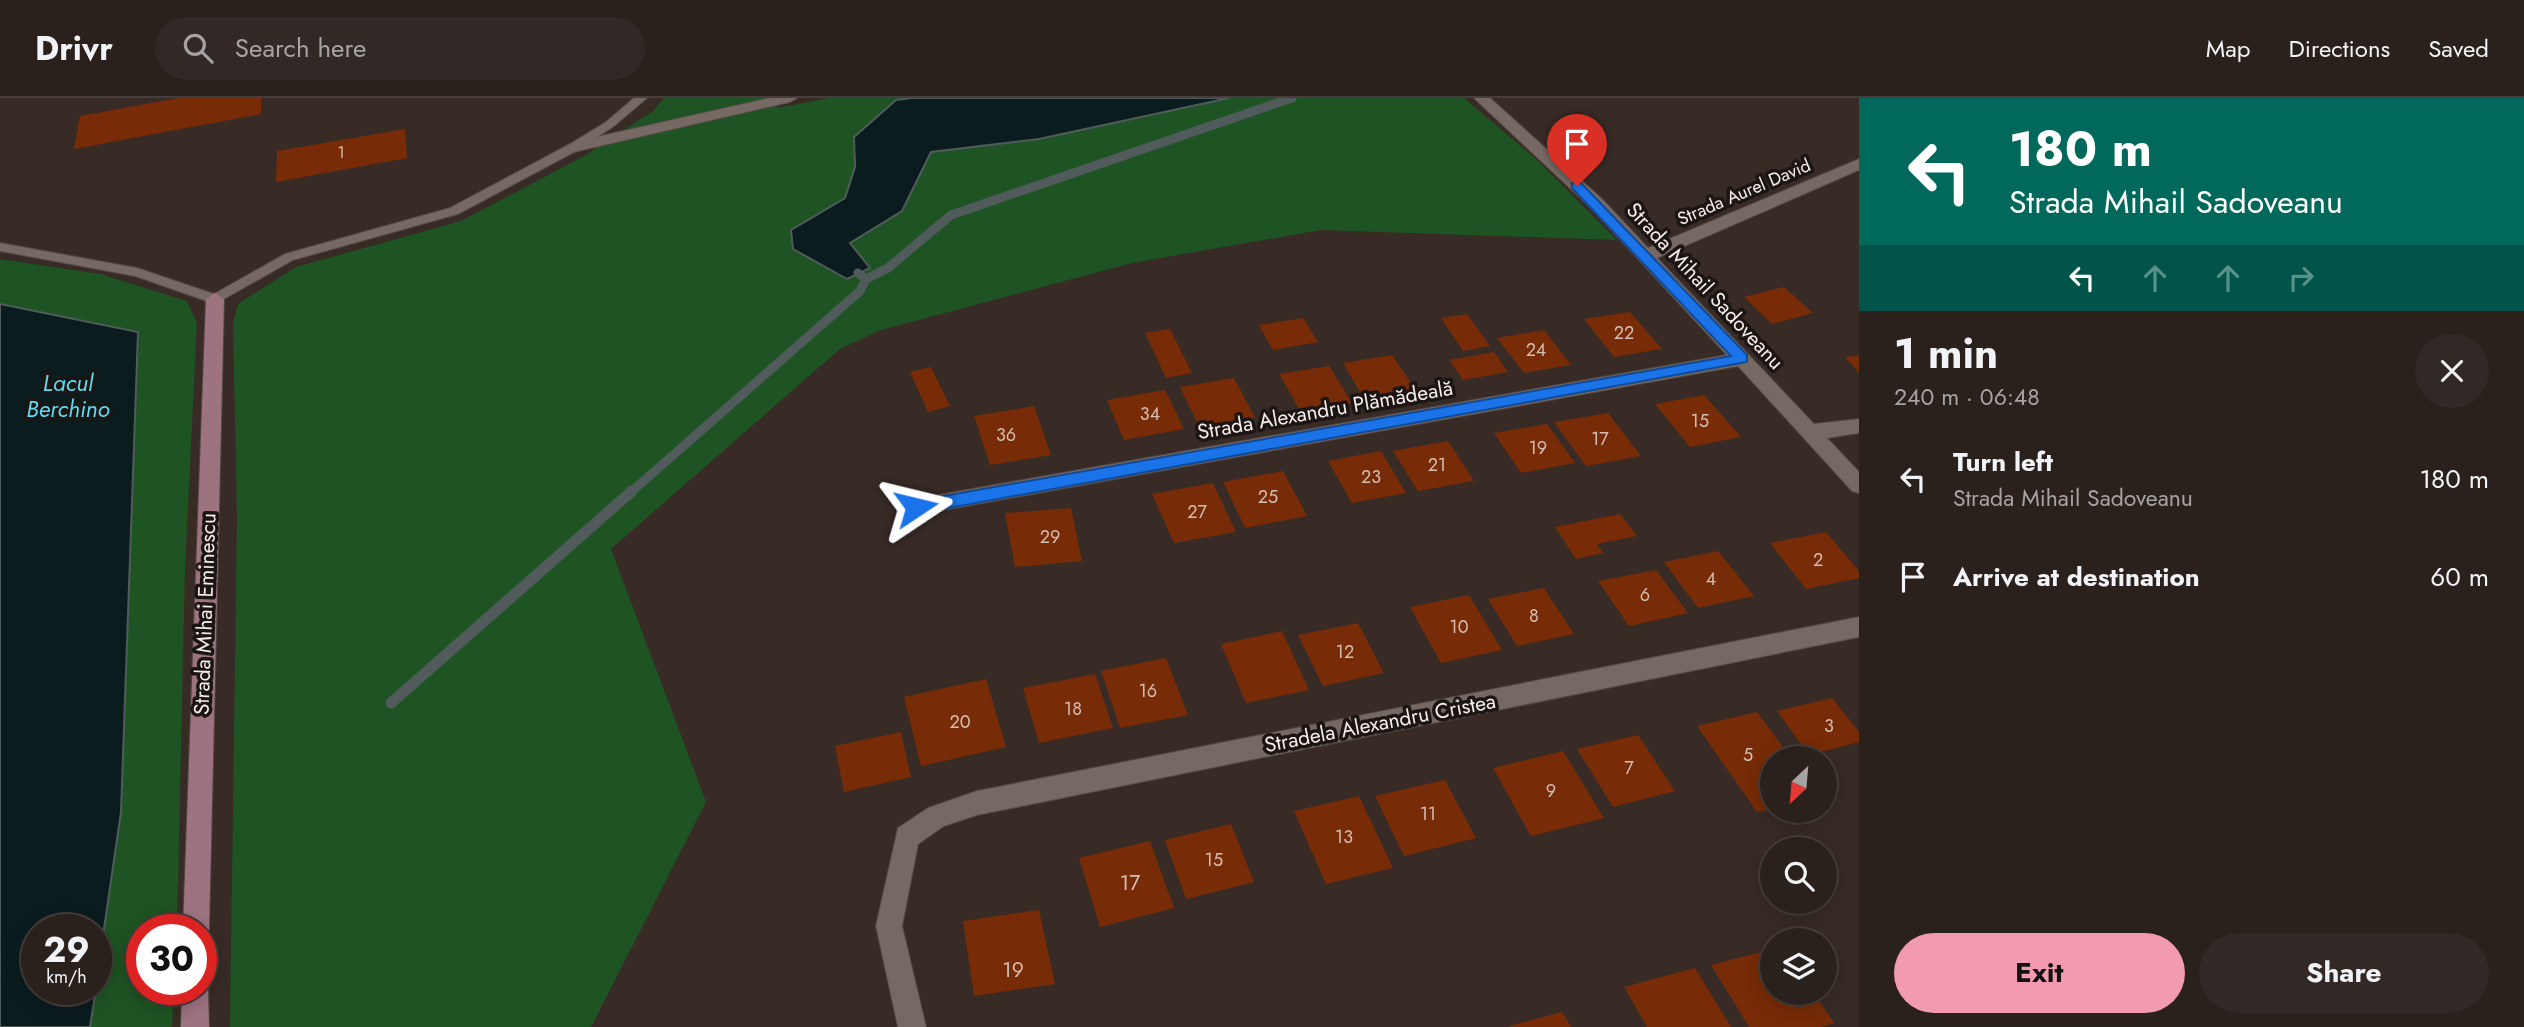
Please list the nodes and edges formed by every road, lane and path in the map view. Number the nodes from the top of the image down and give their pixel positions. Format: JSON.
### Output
{"nodes":[{"id":1,"x":641,"y":98,"type":"edge"},
{"id":2,"x":790,"y":98,"type":"edge"},
{"id":3,"x":1481,"y":98,"type":"edge"},
{"id":4,"x":574,"y":147,"type":"junction"},
{"id":5,"x":1859,"y":164,"type":"edge"},
{"id":6,"x":0,"y":247,"type":"edge"},
{"id":7,"x":1645,"y":256,"type":"junction"},
{"id":8,"x":215,"y":299,"type":"junction"},
{"id":9,"x":1742,"y":359,"type":"junction"},
{"id":10,"x":1859,"y":426,"type":"edge"},
{"id":11,"x":1813,"y":432,"type":"junction"},
{"id":12,"x":1859,"y":485,"type":"edge"},
{"id":13,"x":916,"y":507,"type":"dead end"},
{"id":14,"x":1859,"y":627,"type":"edge"},
{"id":15,"x":196,"y":914,"type":"edge"},
{"id":16,"x":195,"y":1005,"type":"edge"},
{"id":17,"x":195,"y":1027,"type":"edge"},
{"id":18,"x":912,"y":1027,"type":"edge"}],
"edges":[{"from":1,"to":4,"type":"lane"},
{"from":2,"to":4,"type":"street"},
{"from":3,"to":7,"type":"street","name":"Strada Mihail Sadoveanu"},
{"from":4,"to":8,"type":"lane"},
{"from":5,"to":7,"type":"street","name":"Strada Aurel David"},
{"from":6,"to":8,"type":"lane"},
{"from":7,"to":9,"type":"street","name":"Strada Mihail Sadoveanu"},
{"from":8,"to":15,"type":"street","name":"Strada Mihai Eminescu"},
{"from":9,"to":11,"type":"street","name":"Strada Mihail Sadoveanu"},
{"from":9,"to":13,"type":"street","name":"Strada Alexandru Plămădeală"},
{"from":10,"to":11,"type":"street"},
{"from":11,"to":12,"type":"street","name":"Strada Mihail Sadoveanu"},
{"from":14,"to":18,"type":"street","name":"Stradela Alexandru Cristea"},
{"from":16,"to":17,"type":"street"}]}
